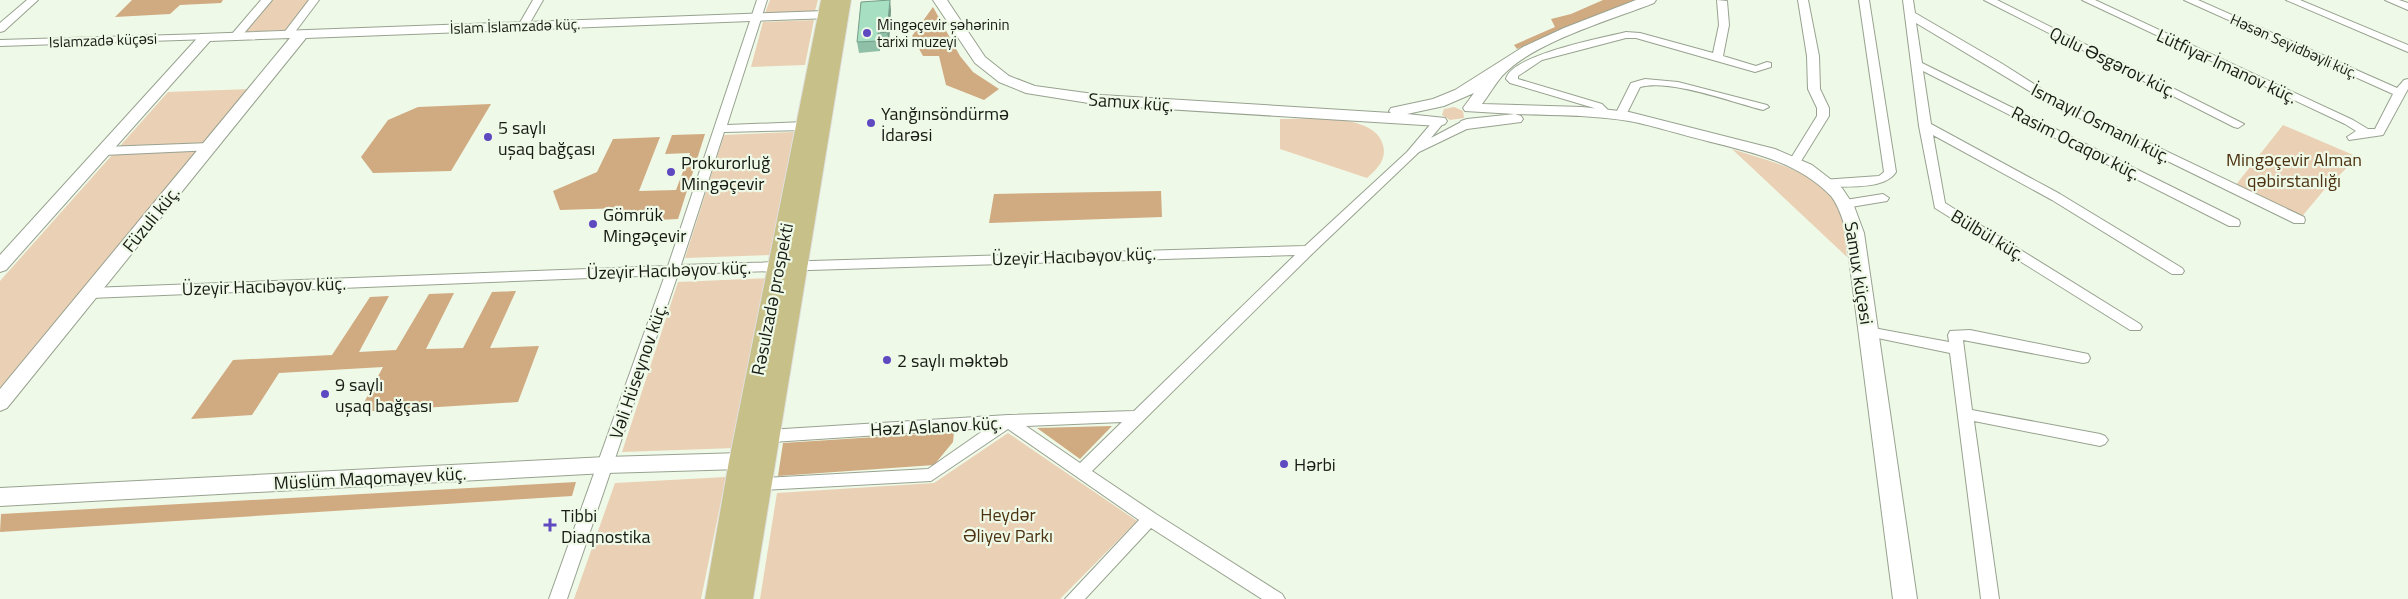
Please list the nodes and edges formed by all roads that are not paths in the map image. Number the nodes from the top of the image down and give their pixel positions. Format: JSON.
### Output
{"nodes":[{"id":1,"x":33,"y":0,"type":"edge"},
{"id":2,"x":267,"y":0,"type":"edge"},
{"id":3,"x":314,"y":0,"type":"edge"},
{"id":4,"x":538,"y":0,"type":"edge"},
{"id":5,"x":762,"y":0,"type":"edge"},
{"id":6,"x":843,"y":0,"type":"edge"},
{"id":7,"x":940,"y":0,"type":"edge"},
{"id":8,"x":1649,"y":0,"type":"edge"},
{"id":9,"x":1803,"y":0,"type":"edge"},
{"id":10,"x":1864,"y":0,"type":"edge"},
{"id":11,"x":1908,"y":0,"type":"edge"},
{"id":12,"x":1989,"y":0,"type":"edge"},
{"id":13,"x":2087,"y":0,"type":"edge"},
{"id":14,"x":2189,"y":0,"type":"edge"},
{"id":15,"x":2292,"y":0,"type":"edge"},
{"id":16,"x":2390,"y":0,"type":"edge"},
{"id":17,"x":1722,"y":2,"type":"dead end"},
{"id":18,"x":2408,"y":7,"type":"edge"},
{"id":19,"x":827,"y":8,"type":"edge"},
{"id":20,"x":1909,"y":14,"type":"junction"},
{"id":21,"x":756,"y":18,"type":"junction"},
{"id":22,"x":523,"y":26,"type":"junction"},
{"id":23,"x":0,"y":29,"type":"edge"},
{"id":24,"x":294,"y":34,"type":"junction"},
{"id":25,"x":236,"y":36,"type":"junction"},
{"id":26,"x":206,"y":37,"type":"junction"},
{"id":27,"x":0,"y":43,"type":"edge"},
{"id":28,"x":2408,"y":49,"type":"edge"},
{"id":29,"x":1718,"y":58,"type":"junction"},
{"id":30,"x":1916,"y":64,"type":"junction"},
{"id":31,"x":1767,"y":65,"type":"dead end"},
{"id":32,"x":1497,"y":72,"type":"junction"},
{"id":33,"x":2408,"y":82,"type":"edge"},
{"id":34,"x":2399,"y":93,"type":"junction"},
{"id":35,"x":1443,"y":103,"type":"junction"},
{"id":36,"x":1763,"y":107,"type":"dead end"},
{"id":37,"x":1471,"y":108,"type":"junction"},
{"id":38,"x":1579,"y":113,"type":"junction"},
{"id":39,"x":1614,"y":115,"type":"junction"},
{"id":40,"x":1363,"y":116,"type":"junction"},
{"id":41,"x":1439,"y":121,"type":"junction"},
{"id":42,"x":1467,"y":124,"type":"junction"},
{"id":43,"x":2238,"y":124,"type":"dead end"},
{"id":44,"x":804,"y":126,"type":"junction"},
{"id":45,"x":1925,"y":126,"type":"junction"},
{"id":46,"x":718,"y":130,"type":"junction"},
{"id":47,"x":2366,"y":133,"type":"junction"},
{"id":48,"x":2352,"y":137,"type":"dead end"},
{"id":49,"x":210,"y":147,"type":"junction"},
{"id":50,"x":104,"y":151,"type":"junction"},
{"id":51,"x":1411,"y":155,"type":"junction"},
{"id":52,"x":1794,"y":163,"type":"junction"},
{"id":53,"x":1826,"y":183,"type":"junction"},
{"id":54,"x":1883,"y":198,"type":"dead end"},
{"id":55,"x":1845,"y":204,"type":"junction"},
{"id":56,"x":2300,"y":220,"type":"dead end"},
{"id":57,"x":2234,"y":223,"type":"dead end"},
{"id":58,"x":1308,"y":250,"type":"junction"},
{"id":59,"x":0,"y":266,"type":"edge"},
{"id":60,"x":787,"y":266,"type":"junction"},
{"id":61,"x":673,"y":270,"type":"junction"},
{"id":62,"x":2176,"y":271,"type":"dead end"},
{"id":63,"x":90,"y":293,"type":"junction"},
{"id":64,"x":2136,"y":327,"type":"dead end"},
{"id":65,"x":1868,"y":332,"type":"junction"},
{"id":66,"x":1957,"y":349,"type":"junction"},
{"id":67,"x":2083,"y":358,"type":"dead end"},
{"id":68,"x":0,"y":403,"type":"edge"},
{"id":69,"x":1966,"y":414,"type":"junction"},
{"id":70,"x":1140,"y":416,"type":"junction"},
{"id":71,"x":1008,"y":421,"type":"junction"},
{"id":72,"x":768,"y":436,"type":"junction"},
{"id":73,"x":2100,"y":440,"type":"dead end"},
{"id":74,"x":741,"y":461,"type":"junction"},
{"id":75,"x":606,"y":465,"type":"junction"},
{"id":76,"x":1081,"y":472,"type":"junction"},
{"id":77,"x":760,"y":484,"type":"junction"},
{"id":78,"x":0,"y":497,"type":"edge"},
{"id":79,"x":1150,"y":519,"type":"junction"},
{"id":80,"x":558,"y":599,"type":"edge"},
{"id":81,"x":718,"y":599,"type":"edge"},
{"id":82,"x":740,"y":599,"type":"edge"},
{"id":83,"x":1074,"y":599,"type":"edge"},
{"id":84,"x":1276,"y":599,"type":"edge"},
{"id":85,"x":1905,"y":599,"type":"edge"},
{"id":86,"x":1990,"y":599,"type":"edge"}],
"edges":[{"from":1,"to":23,"type":"street"},
{"from":2,"to":25,"type":"street"},
{"from":3,"to":24,"type":"street"},
{"from":4,"to":22,"type":"street"},
{"from":5,"to":21,"type":"street","name":"Vəli Hüseynov küç."},
{"from":6,"to":60,"type":"main road","name":"Rəsulzadə prospekti"},
{"from":7,"to":40,"type":"main road","name":"Samux küç."},
{"from":8,"to":32,"type":"main road"},
{"from":9,"to":52,"type":"street"},
{"from":10,"to":53,"type":"street"},
{"from":11,"to":20,"type":"street","name":"Bülbül küç."},
{"from":12,"to":43,"type":"street","name":"Qulu Əsgərov küç."},
{"from":13,"to":47,"type":"street","name":"Lütfiyar İmanov küç."},
{"from":14,"to":34,"type":"street","name":"Həsən Seyidbəyli küç."},
{"from":15,"to":28,"type":"street"},
{"from":16,"to":18,"type":"street"},
{"from":17,"to":29,"type":"street"},
{"from":19,"to":21,"type":"main road","name":"İslam İslamzadə küç."},
{"from":19,"to":44,"type":"main road","name":"Rəsulzadə prospekti"},
{"from":20,"to":30,"type":"street","name":"Bülbül küç."},
{"from":20,"to":56,"type":"street","name":"İsmayıl Osmanlı küç."},
{"from":21,"to":22,"type":"main road","name":"İslam İslamzadə küç."},
{"from":21,"to":46,"type":"street","name":"Vəli Hüseynov küç."},
{"from":22,"to":24,"type":"main road","name":"İslam İslamzadə küç."},
{"from":24,"to":25,"type":"main road","name":"İslam İslamzadə küç."},
{"from":24,"to":49,"type":"main road","name":"Füzuli küç."},
{"from":25,"to":26,"type":"main road","name":"İslam İslamzadə küç."},
{"from":26,"to":27,"type":"street","name":"Islamzadə küçəsi"},
{"from":26,"to":50,"type":"main road"},
{"from":29,"to":31,"type":"street"},
{"from":29,"to":39,"type":"street"},
{"from":30,"to":45,"type":"street","name":"Bülbül küç."},
{"from":30,"to":57,"type":"street","name":"Rasim Ocaqov küç."},
{"from":32,"to":35,"type":"main road"},
{"from":32,"to":37,"type":"main road"},
{"from":33,"to":34,"type":"street"},
{"from":34,"to":47,"type":"street"},
{"from":35,"to":37,"type":"main road"},
{"from":35,"to":40,"type":"main road","name":"Samux küç."},
{"from":35,"to":41,"type":"main road"},
{"from":36,"to":39,"type":"street"},
{"from":37,"to":38,"type":"main road"},
{"from":37,"to":42,"type":"main road"},
{"from":38,"to":39,"type":"main road","name":"Samux küçəsi"},
{"from":38,"to":42,"type":"main road","name":"Samux küçəsi"},
{"from":39,"to":52,"type":"main road","name":"Samux küçəsi"},
{"from":40,"to":41,"type":"main road"},
{"from":41,"to":42,"type":"main road","name":"Samux küçəsi"},
{"from":41,"to":51,"type":"street"},
{"from":42,"to":51,"type":"street"},
{"from":44,"to":46,"type":"street"},
{"from":44,"to":60,"type":"main road","name":"Rəsulzadə prospekti"},
{"from":45,"to":62,"type":"street"},
{"from":45,"to":64,"type":"street","name":"Bülbül küç."},
{"from":46,"to":61,"type":"street","name":"Vəli Hüseynov küç."},
{"from":47,"to":48,"type":"street"},
{"from":49,"to":50,"type":"street"},
{"from":49,"to":63,"type":"main road","name":"Füzuli küç."},
{"from":50,"to":59,"type":"main road"},
{"from":51,"to":58,"type":"street"},
{"from":52,"to":53,"type":"main road","name":"Samux küçəsi"},
{"from":53,"to":55,"type":"main road","name":"Samux küçəsi"},
{"from":54,"to":55,"type":"street"},
{"from":55,"to":65,"type":"main road","name":"Samux küçəsi"},
{"from":58,"to":60,"type":"street","name":"Üzeyir Hacıbəyov küç."},
{"from":58,"to":70,"type":"street"},
{"from":60,"to":61,"type":"street","name":"Üzeyir Hacıbəyov küç."},
{"from":60,"to":72,"type":"main road","name":"Rəsulzadə prospekti"},
{"from":60,"to":74,"type":"main road","name":"Rəsulzadə prospekti"},
{"from":61,"to":63,"type":"street","name":"Üzeyir Hacıbəyov küç."},
{"from":61,"to":75,"type":"street","name":"Vəli Hüseynov küç."},
{"from":63,"to":68,"type":"main road","name":"Füzuli küç."},
{"from":65,"to":66,"type":"street"},
{"from":65,"to":85,"type":"main road","name":"Samux küçəsi"},
{"from":66,"to":67,"type":"street"},
{"from":66,"to":69,"type":"street"},
{"from":69,"to":73,"type":"street"},
{"from":69,"to":86,"type":"street"},
{"from":70,"to":71,"type":"street","name":"Həzi Aslanov küç."},
{"from":70,"to":76,"type":"street"},
{"from":71,"to":72,"type":"street","name":"Həzi Aslanov küç."},
{"from":71,"to":76,"type":"street"},
{"from":71,"to":77,"type":"street"},
{"from":72,"to":74,"type":"street"},
{"from":72,"to":77,"type":"main road","name":"Rəsulzadə prospekti"},
{"from":74,"to":75,"type":"main road","name":"Müslüm Maqomayev küç."},
{"from":74,"to":77,"type":"street"},
{"from":74,"to":81,"type":"main road","name":"Rəsulzadə prospekti"},
{"from":75,"to":78,"type":"main road","name":"Müslüm Maqomayev küç."},
{"from":75,"to":80,"type":"street","name":"Vəli Hüseynov küç."},
{"from":76,"to":79,"type":"street"},
{"from":77,"to":82,"type":"main road","name":"Rəsulzadə prospekti"},
{"from":79,"to":83,"type":"street"},
{"from":79,"to":84,"type":"street"}]}
